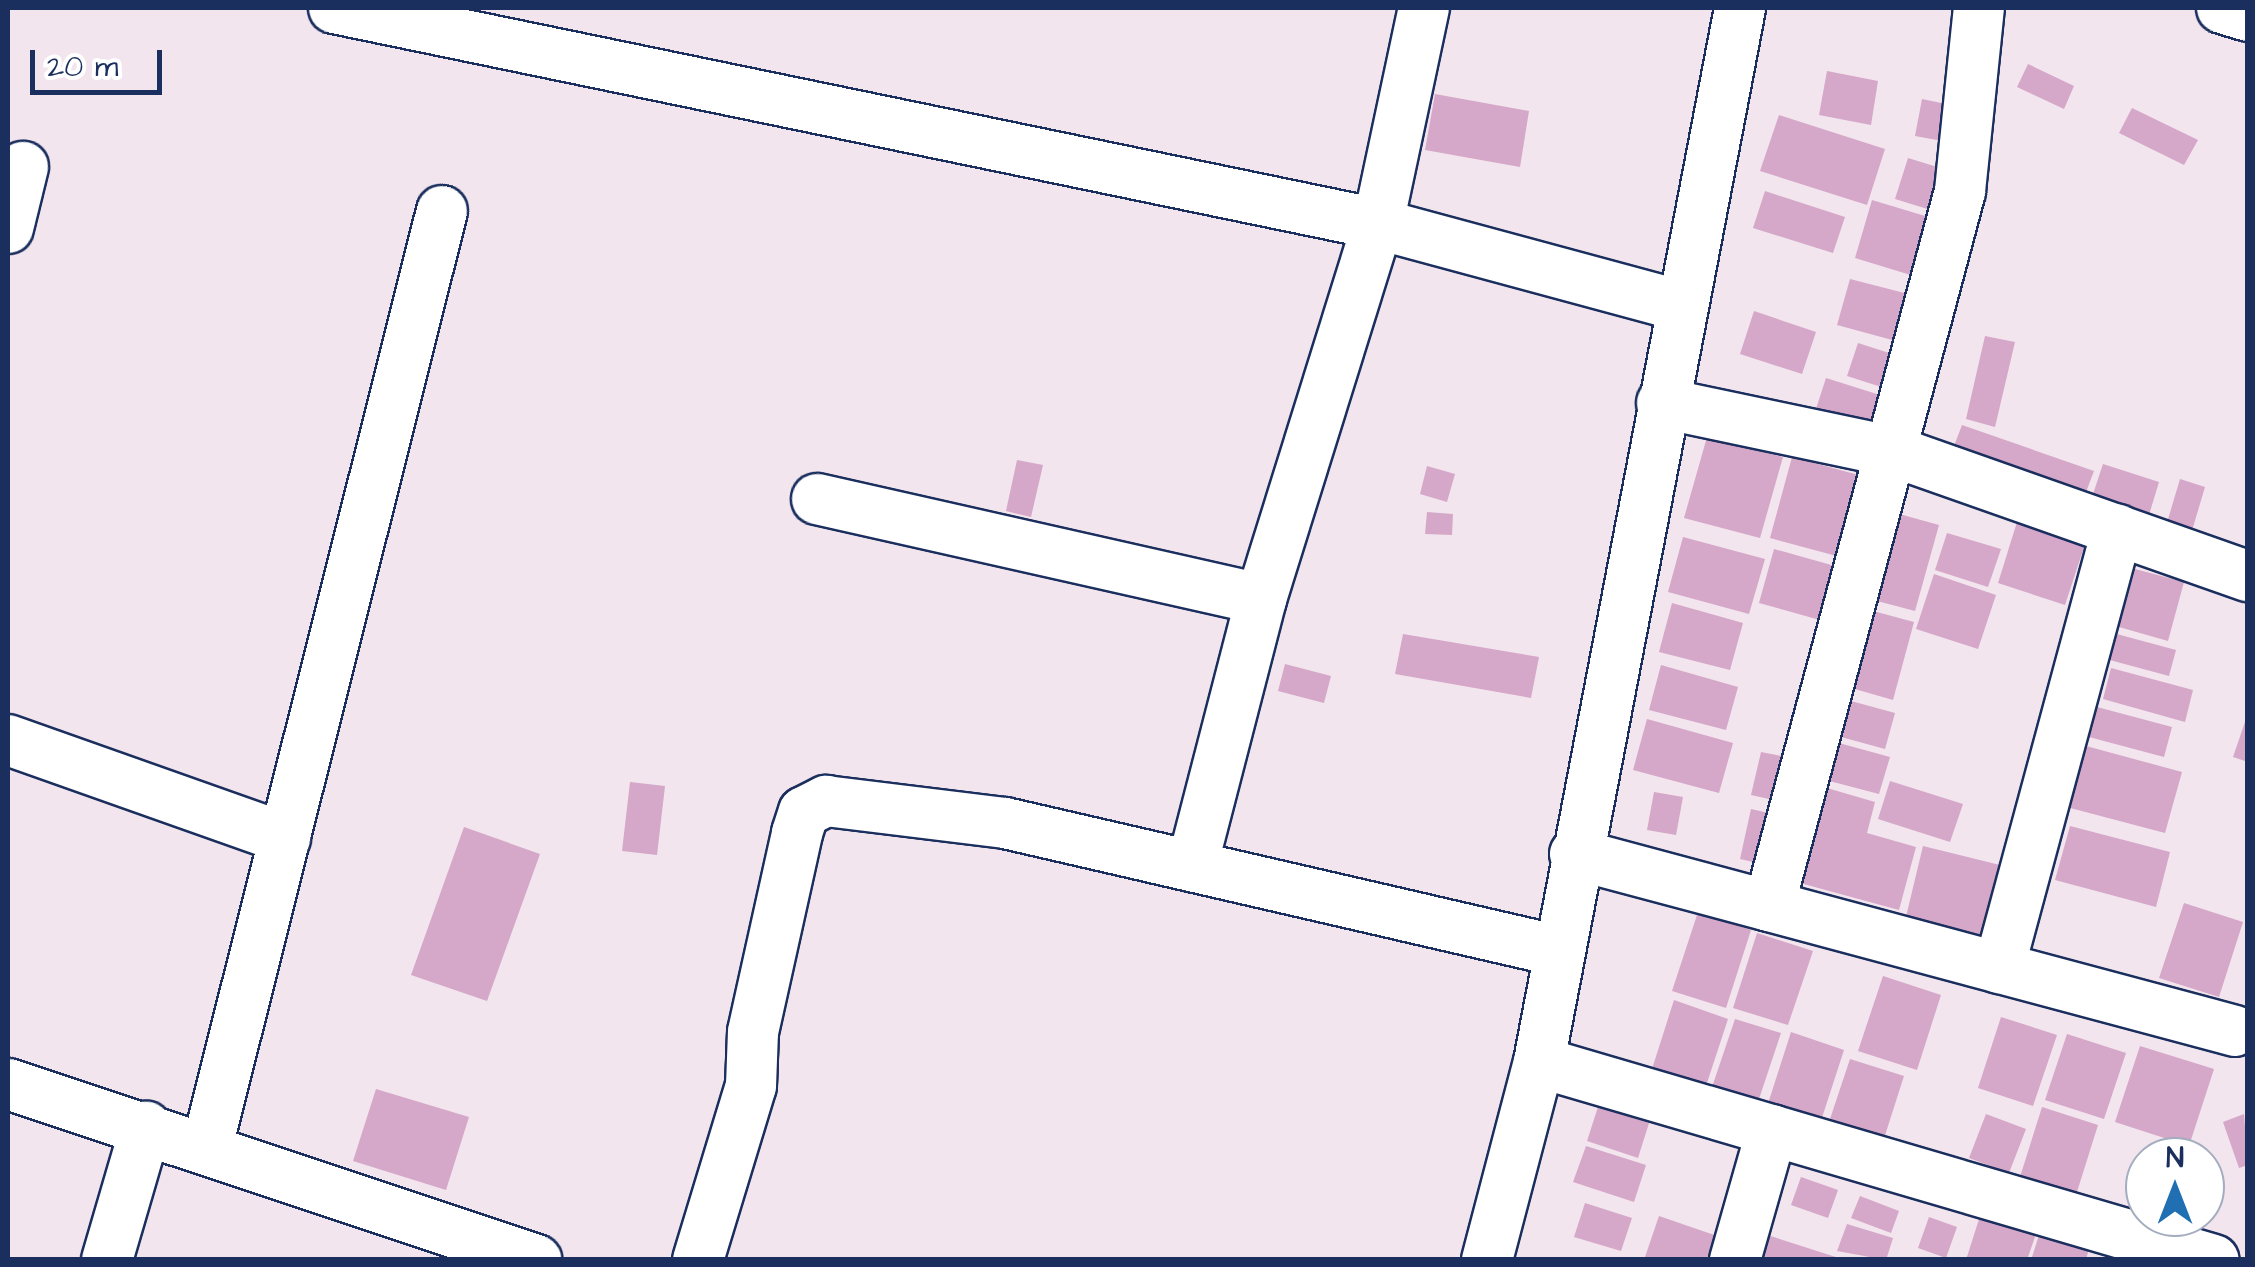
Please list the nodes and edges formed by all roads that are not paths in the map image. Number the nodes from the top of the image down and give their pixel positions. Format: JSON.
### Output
{"nodes":[{"id":1,"x":334,"y":8,"type":"edge"},
{"id":2,"x":1424,"y":8,"type":"edge"},
{"id":3,"x":1740,"y":8,"type":"edge"},
{"id":4,"x":1979,"y":8,"type":"edge"},
{"id":5,"x":2222,"y":8,"type":"edge"},
{"id":6,"x":2248,"y":16,"type":"edge"},
{"id":7,"x":23,"y":167,"type":"dead end"},
{"id":8,"x":442,"y":211,"type":"dead end"},
{"id":9,"x":1378,"y":224,"type":"junction"},
{"id":10,"x":8,"y":228,"type":"edge"},
{"id":11,"x":1681,"y":306,"type":"junction"},
{"id":12,"x":1662,"y":403,"type":"junction"},
{"id":13,"x":1894,"y":452,"type":"junction"},
{"id":14,"x":817,"y":499,"type":"dead end"},
{"id":15,"x":2116,"y":530,"type":"junction"},
{"id":16,"x":2248,"y":576,"type":"edge"},
{"id":17,"x":1261,"y":599,"type":"junction"},
{"id":18,"x":8,"y":740,"type":"edge"},
{"id":19,"x":285,"y":838,"type":"junction"},
{"id":20,"x":1576,"y":854,"type":"junction"},
{"id":21,"x":1192,"y":866,"type":"junction"},
{"id":22,"x":1769,"y":906,"type":"junction"},
{"id":23,"x":1559,"y":951,"type":"junction"},
{"id":24,"x":1998,"y":968,"type":"junction"},
{"id":25,"x":2235,"y":1031,"type":"dead end"},
{"id":26,"x":1539,"y":1062,"type":"junction"},
{"id":27,"x":8,"y":1084,"type":"edge"},
{"id":28,"x":146,"y":1127,"type":"junction"},
{"id":29,"x":1772,"y":1130,"type":"junction"},
{"id":30,"x":208,"y":1147,"type":"junction"},
{"id":31,"x":391,"y":1239,"type":"edge"},
{"id":32,"x":107,"y":1260,"type":"edge"},
{"id":33,"x":536,"y":1260,"type":"edge"},
{"id":34,"x":698,"y":1260,"type":"edge"},
{"id":35,"x":1486,"y":1260,"type":"edge"},
{"id":36,"x":1735,"y":1260,"type":"edge"},
{"id":37,"x":2214,"y":1260,"type":"edge"}],
"edges":[{"from":1,"to":9,"type":"street"},
{"from":2,"to":9,"type":"street"},
{"from":3,"to":11,"type":"street"},
{"from":4,"to":13,"type":"street"},
{"from":5,"to":6,"type":"street"},
{"from":7,"to":10,"type":"street"},
{"from":8,"to":19,"type":"street"},
{"from":9,"to":11,"type":"street"},
{"from":9,"to":17,"type":"street"},
{"from":11,"to":12,"type":"street"},
{"from":12,"to":13,"type":"street"},
{"from":12,"to":20,"type":"street"},
{"from":13,"to":15,"type":"street"},
{"from":13,"to":22,"type":"street"},
{"from":14,"to":17,"type":"street"},
{"from":15,"to":16,"type":"street"},
{"from":15,"to":24,"type":"street"},
{"from":17,"to":21,"type":"street"},
{"from":18,"to":19,"type":"street"},
{"from":19,"to":30,"type":"street"},
{"from":20,"to":22,"type":"street"},
{"from":20,"to":23,"type":"street"},
{"from":21,"to":23,"type":"street"},
{"from":21,"to":34,"type":"street"},
{"from":22,"to":24,"type":"street"},
{"from":23,"to":26,"type":"street"},
{"from":24,"to":25,"type":"street"},
{"from":26,"to":29,"type":"street"},
{"from":26,"to":35,"type":"street"},
{"from":27,"to":28,"type":"street"},
{"from":28,"to":30,"type":"street"},
{"from":28,"to":32,"type":"street"},
{"from":29,"to":36,"type":"street"},
{"from":29,"to":37,"type":"street"},
{"from":30,"to":31,"type":"street"},
{"from":31,"to":33,"type":"street"}]}
